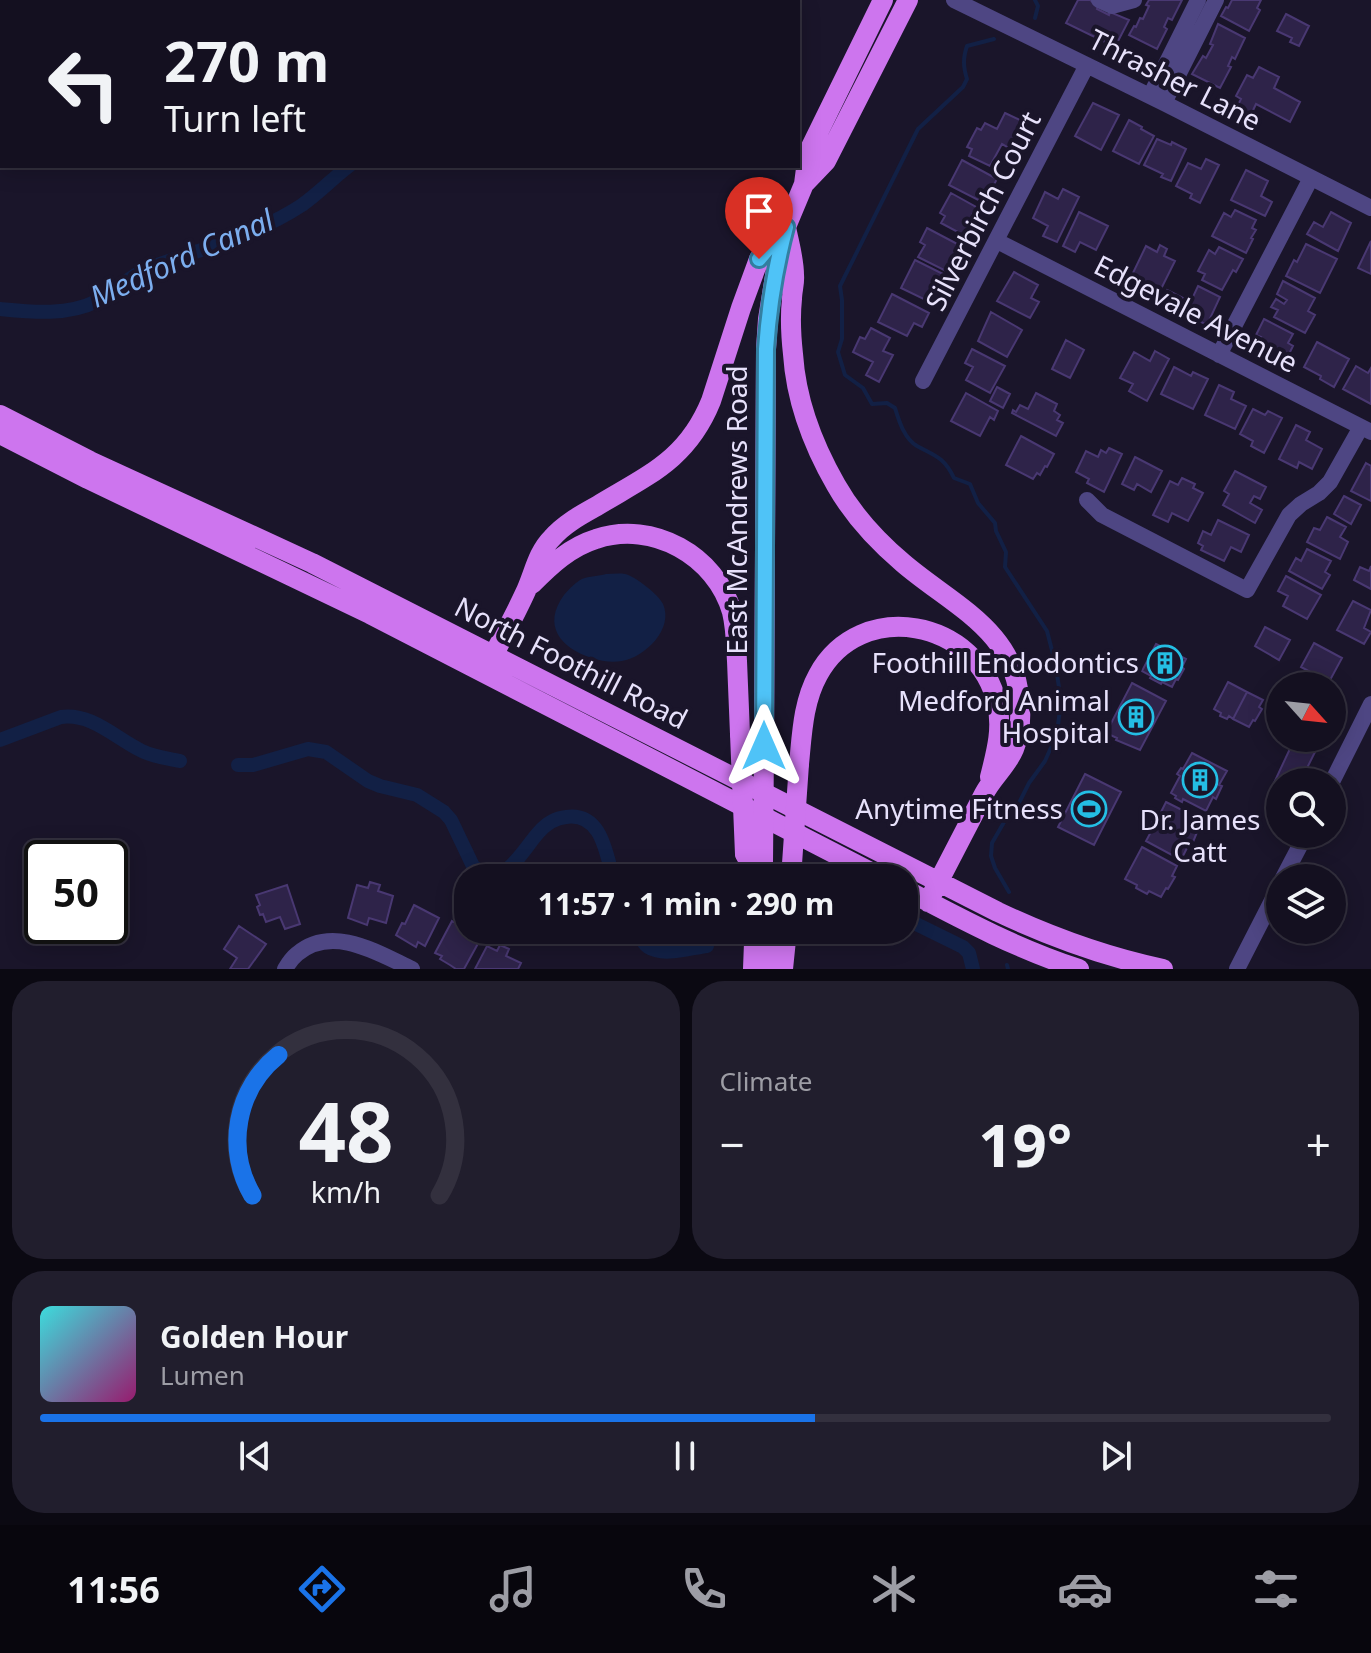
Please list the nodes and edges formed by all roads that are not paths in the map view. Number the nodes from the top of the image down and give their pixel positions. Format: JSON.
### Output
{"nodes":[{"id":1,"x":883,"y":0,"type":"edge"},
{"id":2,"x":908,"y":0,"type":"edge"},
{"id":3,"x":954,"y":0,"type":"edge"},
{"id":4,"x":1099,"y":0,"type":"edge"},
{"id":5,"x":1134,"y":0,"type":"edge"},
{"id":6,"x":1198,"y":0,"type":"edge"},
{"id":7,"x":1216,"y":0,"type":"edge"},
{"id":8,"x":1087,"y":65,"type":"junction"},
{"id":9,"x":1157,"y":99,"type":"junction"},
{"id":10,"x":1311,"y":178,"type":"junction"},
{"id":11,"x":804,"y":184,"type":"junction"},
{"id":12,"x":1371,"y":208,"type":"edge"},
{"id":13,"x":786,"y":227,"type":"junction"},
{"id":14,"x":997,"y":241,"type":"junction"},
{"id":15,"x":1219,"y":355,"type":"junction"},
{"id":16,"x":923,"y":381,"type":"dead end"},
{"id":17,"x":0,"y":415,"type":"edge"},
{"id":18,"x":1366,"y":430,"type":"edge"},
{"id":19,"x":0,"y":434,"type":"edge"},
{"id":20,"x":1087,"y":500,"type":"dead end"},
{"id":21,"x":527,"y":590,"type":"junction"},
{"id":22,"x":489,"y":664,"type":"junction"},
{"id":23,"x":1371,"y":704,"type":"edge"},
{"id":24,"x":1339,"y":768,"type":"edge"},
{"id":25,"x":986,"y":790,"type":"junction"},
{"id":26,"x":756,"y":864,"type":"edge"},
{"id":27,"x":757,"y":864,"type":"edge"},
{"id":28,"x":792,"y":864,"type":"edge"},
{"id":29,"x":856,"y":864,"type":"edge"},
{"id":30,"x":939,"y":882,"type":"junction"},
{"id":31,"x":918,"y":897,"type":"edge"},
{"id":32,"x":928,"y":902,"type":"junction"},
{"id":33,"x":1266,"y":912,"type":"edge"},
{"id":34,"x":754,"y":944,"type":"edge"},
{"id":35,"x":770,"y":944,"type":"edge"},
{"id":36,"x":786,"y":944,"type":"edge"},
{"id":37,"x":285,"y":969,"type":"edge"},
{"id":38,"x":412,"y":969,"type":"edge"},
{"id":39,"x":753,"y":969,"type":"edge"},
{"id":40,"x":772,"y":969,"type":"edge"},
{"id":41,"x":783,"y":969,"type":"edge"},
{"id":42,"x":1079,"y":969,"type":"edge"},
{"id":43,"x":1163,"y":969,"type":"edge"},
{"id":44,"x":1237,"y":969,"type":"edge"}],
"edges":[{"from":1,"to":11,"type":"main road","name":"East McAndrews Road"},
{"from":2,"to":11,"type":"main road","name":"East McAndrews Road"},
{"from":3,"to":8,"type":"street","name":"Thrasher Lane"},
{"from":4,"to":5,"type":"street"},
{"from":6,"to":9,"type":"street"},
{"from":7,"to":9,"type":"street"},
{"from":8,"to":9,"type":"street","name":"Thrasher Lane"},
{"from":8,"to":14,"type":"street","name":"Silverbirch Court"},
{"from":9,"to":10,"type":"street","name":"Thrasher Lane"},
{"from":10,"to":12,"type":"street","name":"Thrasher Lane"},
{"from":10,"to":15,"type":"street"},
{"from":11,"to":13,"type":"main road","name":"East McAndrews Road"},
{"from":13,"to":21,"type":"main road"},
{"from":13,"to":25,"type":"main road"},
{"from":13,"to":27,"type":"main road","name":"East McAndrews Road","bridge":true},
{"from":14,"to":15,"type":"street","name":"Edgevale Avenue"},
{"from":14,"to":16,"type":"street","name":"Silverbirch Court"},
{"from":15,"to":18,"type":"street","name":"Edgevale Avenue"},
{"from":17,"to":22,"type":"main road","name":"North Foothill Road"},
{"from":18,"to":20,"type":"street"},
{"from":19,"to":22,"type":"main road","name":"North Foothill Road"},
{"from":21,"to":22,"type":"main road"},
{"from":21,"to":26,"type":"main road","bridge":true},
{"from":22,"to":29,"type":"main road","name":"North Foothill Road"},
{"from":22,"to":30,"type":"main road","name":"North Foothill Road"},
{"from":23,"to":24,"type":"street"},
{"from":25,"to":28,"type":"main road","bridge":true},
{"from":25,"to":30,"type":"main road"},
{"from":30,"to":32,"type":"main road"},
{"from":30,"to":43,"type":"main road","name":"North Foothill Road"},
{"from":31,"to":32,"type":"main road"},
{"from":32,"to":42,"type":"main road"},
{"from":33,"to":44,"type":"street"},
{"from":34,"to":39,"type":"main road"},
{"from":35,"to":40,"type":"main road"},
{"from":36,"to":41,"type":"main road"},
{"from":37,"to":38,"type":"street"}]}
